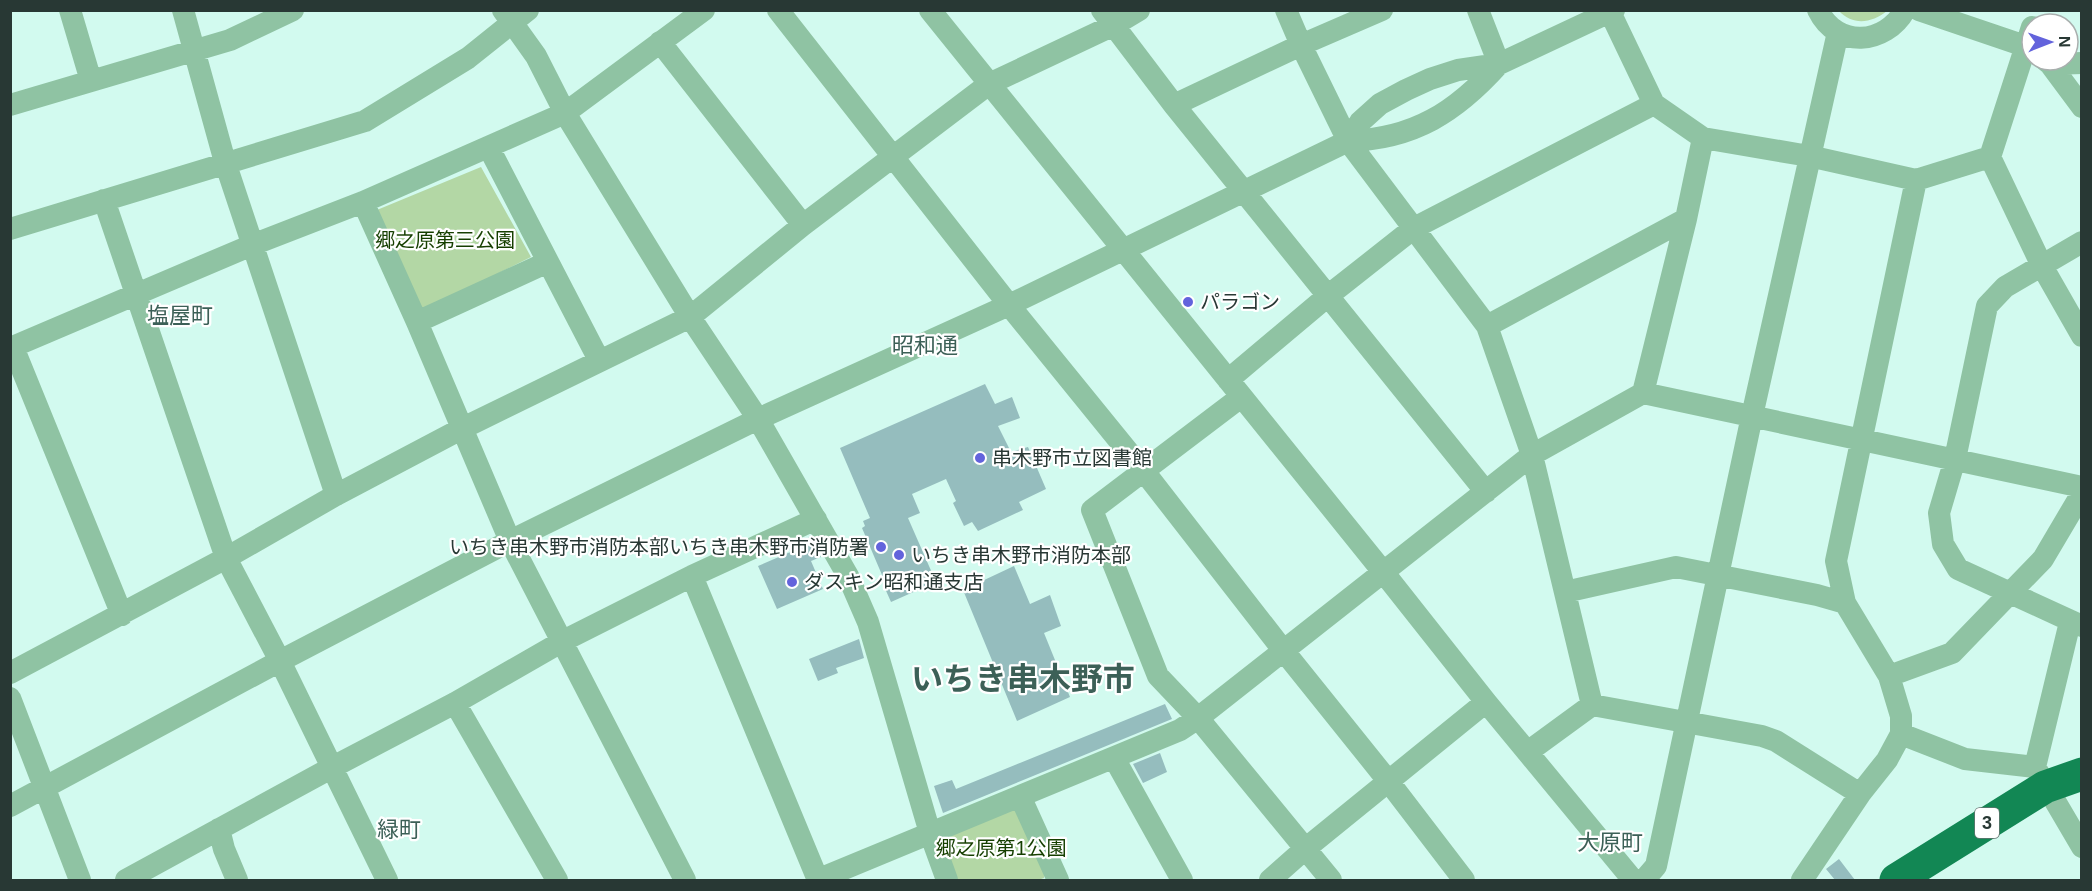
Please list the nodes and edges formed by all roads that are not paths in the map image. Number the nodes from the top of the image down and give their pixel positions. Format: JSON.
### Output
{"nodes":[{"id":1,"x":70,"y":10,"type":"edge"},
{"id":2,"x":183,"y":10,"type":"edge"},
{"id":3,"x":293,"y":10,"type":"edge"},
{"id":4,"x":704,"y":10,"type":"edge"},
{"id":5,"x":778,"y":10,"type":"edge"},
{"id":6,"x":930,"y":10,"type":"edge"},
{"id":7,"x":1139,"y":10,"type":"edge"},
{"id":8,"x":1286,"y":10,"type":"edge"},
{"id":9,"x":1382,"y":10,"type":"edge"},
{"id":10,"x":1478,"y":10,"type":"edge"},
{"id":11,"x":1818,"y":10,"type":"edge"},
{"id":12,"x":1905,"y":10,"type":"edge"},
{"id":13,"x":1919,"y":10,"type":"edge"},
{"id":14,"x":1611,"y":11,"type":"edge"},
{"id":15,"x":515,"y":15,"type":"edge"},
{"id":16,"x":1108,"y":18,"type":"edge"},
{"id":17,"x":1838,"y":32,"type":"junction"},
{"id":18,"x":2020,"y":40,"type":"edge"},
{"id":19,"x":660,"y":42,"type":"junction"},
{"id":20,"x":1300,"y":45,"type":"junction"},
{"id":21,"x":194,"y":50,"type":"junction"},
{"id":22,"x":1499,"y":64,"type":"junction"},
{"id":23,"x":2025,"y":72,"type":"edge"},
{"id":24,"x":2056,"y":72,"type":"edge"},
{"id":25,"x":91,"y":81,"type":"junction"},
{"id":26,"x":989,"y":84,"type":"junction"},
{"id":27,"x":1654,"y":104,"type":"junction"},
{"id":28,"x":10,"y":105,"type":"edge"},
{"id":29,"x":1174,"y":105,"type":"junction"},
{"id":30,"x":2082,"y":107,"type":"edge"},
{"id":31,"x":565,"y":112,"type":"junction"},
{"id":32,"x":1703,"y":138,"type":"junction"},
{"id":33,"x":1348,"y":141,"type":"junction"},
{"id":34,"x":489,"y":148,"type":"junction"},
{"id":35,"x":1809,"y":156,"type":"junction"},
{"id":36,"x":893,"y":157,"type":"junction"},
{"id":37,"x":1990,"y":157,"type":"junction"},
{"id":38,"x":225,"y":162,"type":"junction"},
{"id":39,"x":1916,"y":180,"type":"junction"},
{"id":40,"x":1244,"y":190,"type":"junction"},
{"id":41,"x":104,"y":200,"type":"junction"},
{"id":42,"x":363,"y":202,"type":"junction"},
{"id":43,"x":1686,"y":219,"type":"junction"},
{"id":44,"x":803,"y":225,"type":"junction"},
{"id":45,"x":1414,"y":228,"type":"junction"},
{"id":46,"x":10,"y":229,"type":"edge"},
{"id":47,"x":2082,"y":242,"type":"edge"},
{"id":48,"x":252,"y":245,"type":"junction"},
{"id":49,"x":1124,"y":250,"type":"junction"},
{"id":50,"x":548,"y":262,"type":"junction"},
{"id":51,"x":2042,"y":266,"type":"junction"},
{"id":52,"x":136,"y":295,"type":"junction"},
{"id":53,"x":1329,"y":295,"type":"junction"},
{"id":54,"x":1009,"y":305,"type":"junction"},
{"id":55,"x":690,"y":317,"type":"junction"},
{"id":56,"x":417,"y":322,"type":"junction"},
{"id":57,"x":1487,"y":326,"type":"junction"},
{"id":58,"x":2082,"y":336,"type":"edge"},
{"id":59,"x":12,"y":347,"type":"edge"},
{"id":60,"x":599,"y":360,"type":"junction"},
{"id":61,"x":1235,"y":389,"type":"junction"},
{"id":62,"x":1643,"y":393,"type":"junction"},
{"id":63,"x":1752,"y":416,"type":"junction"},
{"id":64,"x":758,"y":419,"type":"junction"},
{"id":65,"x":463,"y":428,"type":"junction"},
{"id":66,"x":1862,"y":439,"type":"junction"},
{"id":67,"x":1532,"y":455,"type":"junction"},
{"id":68,"x":1955,"y":459,"type":"junction"},
{"id":69,"x":1143,"y":470,"type":"junction"},
{"id":70,"x":2082,"y":487,"type":"edge"},
{"id":71,"x":1486,"y":492,"type":"junction"},
{"id":72,"x":2082,"y":493,"type":"edge"},
{"id":73,"x":336,"y":495,"type":"junction"},
{"id":74,"x":816,"y":519,"type":"junction"},
{"id":75,"x":510,"y":541,"type":"junction"},
{"id":76,"x":226,"y":558,"type":"junction"},
{"id":77,"x":1384,"y":573,"type":"junction"},
{"id":78,"x":692,"y":576,"type":"junction"},
{"id":79,"x":1718,"y":576,"type":"junction"},
{"id":80,"x":1565,"y":592,"type":"junction"},
{"id":81,"x":2011,"y":593,"type":"junction"},
{"id":82,"x":1845,"y":603,"type":"junction"},
{"id":83,"x":122,"y":615,"type":"junction"},
{"id":84,"x":2076,"y":624,"type":"edge"},
{"id":85,"x":563,"y":640,"type":"junction"},
{"id":86,"x":1282,"y":650,"type":"junction"},
{"id":87,"x":280,"y":661,"type":"junction"},
{"id":88,"x":10,"y":673,"type":"edge"},
{"id":89,"x":1889,"y":676,"type":"junction"},
{"id":90,"x":10,"y":698,"type":"edge"},
{"id":91,"x":1486,"y":702,"type":"junction"},
{"id":92,"x":455,"y":703,"type":"junction"},
{"id":93,"x":1592,"y":705,"type":"junction"},
{"id":94,"x":1198,"y":718,"type":"junction"},
{"id":95,"x":1687,"y":723,"type":"junction"},
{"id":96,"x":1900,"y":734,"type":"junction"},
{"id":97,"x":1529,"y":752,"type":"junction"},
{"id":98,"x":1114,"y":758,"type":"junction"},
{"id":99,"x":331,"y":768,"type":"junction"},
{"id":100,"x":2082,"y":774,"type":"edge"},
{"id":101,"x":2040,"y":777,"type":"junction"},
{"id":102,"x":1389,"y":782,"type":"junction"},
{"id":103,"x":45,"y":788,"type":"junction"},
{"id":104,"x":1860,"y":795,"type":"junction"},
{"id":105,"x":1020,"y":796,"type":"junction"},
{"id":106,"x":10,"y":806,"type":"edge"},
{"id":107,"x":219,"y":829,"type":"junction"},
{"id":108,"x":930,"y":833,"type":"junction"},
{"id":109,"x":2082,"y":847,"type":"edge"},
{"id":110,"x":1305,"y":849,"type":"junction"},
{"id":111,"x":80,"y":880,"type":"edge"},
{"id":112,"x":126,"y":880,"type":"edge"},
{"id":113,"x":237,"y":880,"type":"edge"},
{"id":114,"x":387,"y":880,"type":"edge"},
{"id":115,"x":556,"y":880,"type":"edge"},
{"id":116,"x":685,"y":880,"type":"edge"},
{"id":117,"x":818,"y":880,"type":"edge"},
{"id":118,"x":947,"y":880,"type":"edge"},
{"id":119,"x":1056,"y":880,"type":"edge"},
{"id":120,"x":1182,"y":880,"type":"edge"},
{"id":121,"x":1270,"y":880,"type":"edge"},
{"id":122,"x":1331,"y":880,"type":"edge"},
{"id":123,"x":1464,"y":880,"type":"edge"},
{"id":124,"x":1633,"y":880,"type":"edge"},
{"id":125,"x":1644,"y":880,"type":"edge"},
{"id":126,"x":1802,"y":880,"type":"edge"},
{"id":127,"x":1896,"y":880,"type":"edge"}],
"edges":[{"from":1,"to":25,"type":"street"},
{"from":2,"to":21,"type":"street"},
{"from":3,"to":21,"type":"street"},
{"from":4,"to":19,"type":"street"},
{"from":5,"to":36,"type":"street"},
{"from":6,"to":26,"type":"street"},
{"from":7,"to":16,"type":"street"},
{"from":8,"to":20,"type":"street"},
{"from":9,"to":20,"type":"street"},
{"from":10,"to":22,"type":"street"},
{"from":11,"to":17,"type":"street"},
{"from":12,"to":17,"type":"street"},
{"from":13,"to":18,"type":"street"},
{"from":14,"to":22,"type":"street"},
{"from":14,"to":27,"type":"street"},
{"from":15,"to":31,"type":"street"},
{"from":15,"to":38,"type":"street"},
{"from":16,"to":26,"type":"street"},
{"from":16,"to":29,"type":"street"},
{"from":17,"to":35,"type":"street"},
{"from":19,"to":31,"type":"street"},
{"from":19,"to":44,"type":"street"},
{"from":20,"to":29,"type":"street"},
{"from":20,"to":33,"type":"street"},
{"from":21,"to":25,"type":"street"},
{"from":21,"to":38,"type":"street"},
{"from":22,"to":33,"type":"street"},
{"from":22,"to":33,"type":"street"},
{"from":23,"to":37,"type":"street"},
{"from":24,"to":30,"type":"street"},
{"from":25,"to":28,"type":"street"},
{"from":26,"to":36,"type":"street"},
{"from":26,"to":49,"type":"street"},
{"from":27,"to":32,"type":"street"},
{"from":27,"to":45,"type":"street"},
{"from":29,"to":40,"type":"street"},
{"from":31,"to":34,"type":"street"},
{"from":31,"to":55,"type":"street"},
{"from":32,"to":35,"type":"street"},
{"from":32,"to":43,"type":"street"},
{"from":33,"to":40,"type":"street"},
{"from":33,"to":45,"type":"street"},
{"from":34,"to":42,"type":"street"},
{"from":34,"to":50,"type":"street"},
{"from":35,"to":39,"type":"street"},
{"from":35,"to":63,"type":"street"},
{"from":36,"to":44,"type":"street"},
{"from":36,"to":54,"type":"street"},
{"from":37,"to":39,"type":"street"},
{"from":37,"to":51,"type":"street"},
{"from":38,"to":41,"type":"street"},
{"from":38,"to":48,"type":"street"},
{"from":39,"to":66,"type":"street"},
{"from":40,"to":49,"type":"street"},
{"from":40,"to":53,"type":"street"},
{"from":41,"to":46,"type":"street"},
{"from":41,"to":52,"type":"street"},
{"from":42,"to":48,"type":"street"},
{"from":42,"to":56,"type":"street"},
{"from":43,"to":57,"type":"street"},
{"from":43,"to":62,"type":"street"},
{"from":44,"to":55,"type":"street"},
{"from":45,"to":53,"type":"street"},
{"from":45,"to":57,"type":"street"},
{"from":47,"to":51,"type":"street"},
{"from":48,"to":52,"type":"street"},
{"from":48,"to":73,"type":"street"},
{"from":49,"to":54,"type":"street"},
{"from":49,"to":61,"type":"street"},
{"from":50,"to":56,"type":"street"},
{"from":50,"to":60,"type":"street"},
{"from":51,"to":58,"type":"street"},
{"from":51,"to":68,"type":"street"},
{"from":52,"to":59,"type":"street"},
{"from":52,"to":76,"type":"street"},
{"from":53,"to":61,"type":"street"},
{"from":53,"to":71,"type":"street"},
{"from":54,"to":64,"type":"street"},
{"from":54,"to":69,"type":"street"},
{"from":55,"to":60,"type":"street"},
{"from":55,"to":64,"type":"street"},
{"from":56,"to":65,"type":"street"},
{"from":57,"to":67,"type":"street"},
{"from":59,"to":83,"type":"street"},
{"from":60,"to":65,"type":"street"},
{"from":61,"to":69,"type":"street"},
{"from":61,"to":77,"type":"street"},
{"from":62,"to":63,"type":"street"},
{"from":62,"to":67,"type":"street"},
{"from":63,"to":66,"type":"street"},
{"from":63,"to":79,"type":"street"},
{"from":64,"to":74,"type":"street"},
{"from":64,"to":75,"type":"street"},
{"from":65,"to":73,"type":"street"},
{"from":65,"to":75,"type":"street"},
{"from":66,"to":68,"type":"street"},
{"from":66,"to":82,"type":"street"},
{"from":67,"to":71,"type":"street"},
{"from":67,"to":80,"type":"street"},
{"from":68,"to":70,"type":"street"},
{"from":68,"to":81,"type":"street"},
{"from":69,"to":86,"type":"street"},
{"from":69,"to":94,"type":"street"},
{"from":71,"to":77,"type":"street"},
{"from":72,"to":81,"type":"street"},
{"from":73,"to":76,"type":"street"},
{"from":74,"to":78,"type":"street"},
{"from":74,"to":108,"type":"street"},
{"from":75,"to":85,"type":"street"},
{"from":75,"to":87,"type":"street"},
{"from":76,"to":83,"type":"street"},
{"from":76,"to":87,"type":"street"},
{"from":77,"to":86,"type":"street"},
{"from":77,"to":91,"type":"street"},
{"from":78,"to":85,"type":"street"},
{"from":78,"to":117,"type":"street"},
{"from":79,"to":80,"type":"street"},
{"from":79,"to":82,"type":"street"},
{"from":79,"to":95,"type":"street"},
{"from":80,"to":93,"type":"street"},
{"from":81,"to":84,"type":"street"},
{"from":81,"to":89,"type":"street"},
{"from":82,"to":89,"type":"street"},
{"from":83,"to":88,"type":"street"},
{"from":84,"to":101,"type":"street"},
{"from":85,"to":92,"type":"street"},
{"from":85,"to":116,"type":"street"},
{"from":86,"to":94,"type":"street"},
{"from":86,"to":102,"type":"street"},
{"from":87,"to":99,"type":"street"},
{"from":87,"to":103,"type":"street"},
{"from":89,"to":96,"type":"street"},
{"from":90,"to":103,"type":"street"},
{"from":91,"to":97,"type":"street"},
{"from":91,"to":102,"type":"street"},
{"from":92,"to":99,"type":"street"},
{"from":92,"to":115,"type":"street"},
{"from":93,"to":95,"type":"street"},
{"from":93,"to":97,"type":"street"},
{"from":94,"to":98,"type":"street"},
{"from":94,"to":110,"type":"street"},
{"from":95,"to":104,"type":"street"},
{"from":95,"to":125,"type":"street"},
{"from":96,"to":101,"type":"street"},
{"from":96,"to":104,"type":"street"},
{"from":97,"to":124,"type":"street"},
{"from":98,"to":105,"type":"street"},
{"from":98,"to":120,"type":"street"},
{"from":99,"to":107,"type":"street"},
{"from":99,"to":114,"type":"street"},
{"from":100,"to":101,"type":"highway","number":"3"},
{"from":101,"to":109,"type":"street"},
{"from":101,"to":127,"type":"highway","number":"3"},
{"from":102,"to":110,"type":"street"},
{"from":102,"to":123,"type":"street"},
{"from":103,"to":106,"type":"street"},
{"from":103,"to":111,"type":"street"},
{"from":104,"to":126,"type":"street"},
{"from":105,"to":108,"type":"street"},
{"from":105,"to":119,"type":"street"},
{"from":107,"to":112,"type":"street"},
{"from":107,"to":113,"type":"street"},
{"from":108,"to":117,"type":"street"},
{"from":108,"to":118,"type":"street"},
{"from":110,"to":121,"type":"street"},
{"from":110,"to":122,"type":"street"}]}
